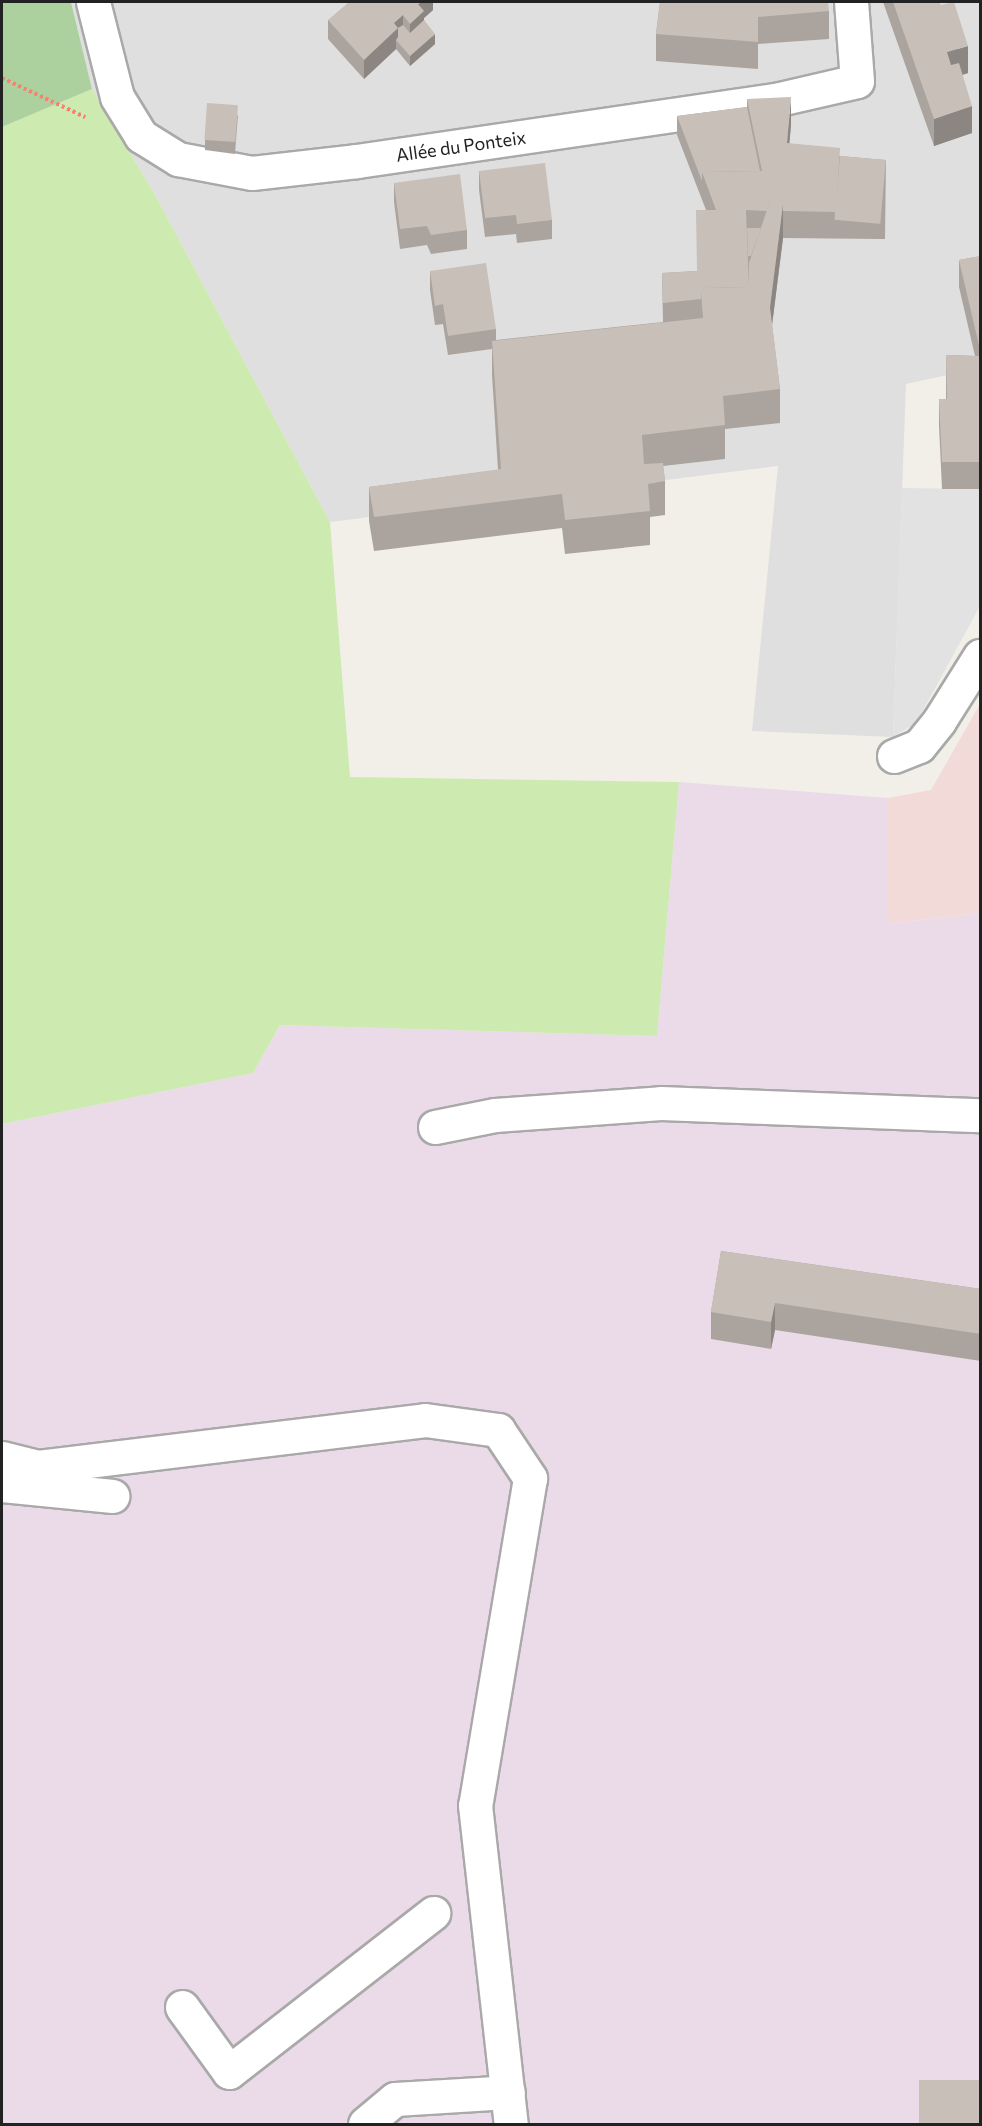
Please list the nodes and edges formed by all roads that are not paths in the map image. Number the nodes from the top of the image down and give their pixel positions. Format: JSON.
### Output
{"nodes":[{"id":1,"x":93,"y":2,"type":"edge"},
{"id":2,"x":851,"y":2,"type":"edge"},
{"id":3,"x":981,"y":656,"type":"edge"},
{"id":4,"x":894,"y":756,"type":"dead end"},
{"id":5,"x":981,"y":1114,"type":"edge"},
{"id":6,"x":435,"y":1127,"type":"dead end"},
{"id":7,"x":2,"y":1458,"type":"edge"},
{"id":8,"x":2,"y":1485,"type":"edge"},
{"id":9,"x":112,"y":1496,"type":"dead end"},
{"id":10,"x":434,"y":1913,"type":"dead end"},
{"id":11,"x":182,"y":2007,"type":"dead end"},
{"id":12,"x":508,"y":2092,"type":"junction"},
{"id":13,"x":364,"y":2124,"type":"edge"},
{"id":14,"x":511,"y":2124,"type":"edge"}],
"edges":[{"from":1,"to":2,"type":"street","name":"Allée du Ponteix"},
{"from":3,"to":4,"type":"street"},
{"from":5,"to":6,"type":"street"},
{"from":7,"to":12,"type":"street"},
{"from":8,"to":9,"type":"street"},
{"from":10,"to":11,"type":"street"},
{"from":12,"to":13,"type":"street"},
{"from":12,"to":14,"type":"street"}]}
